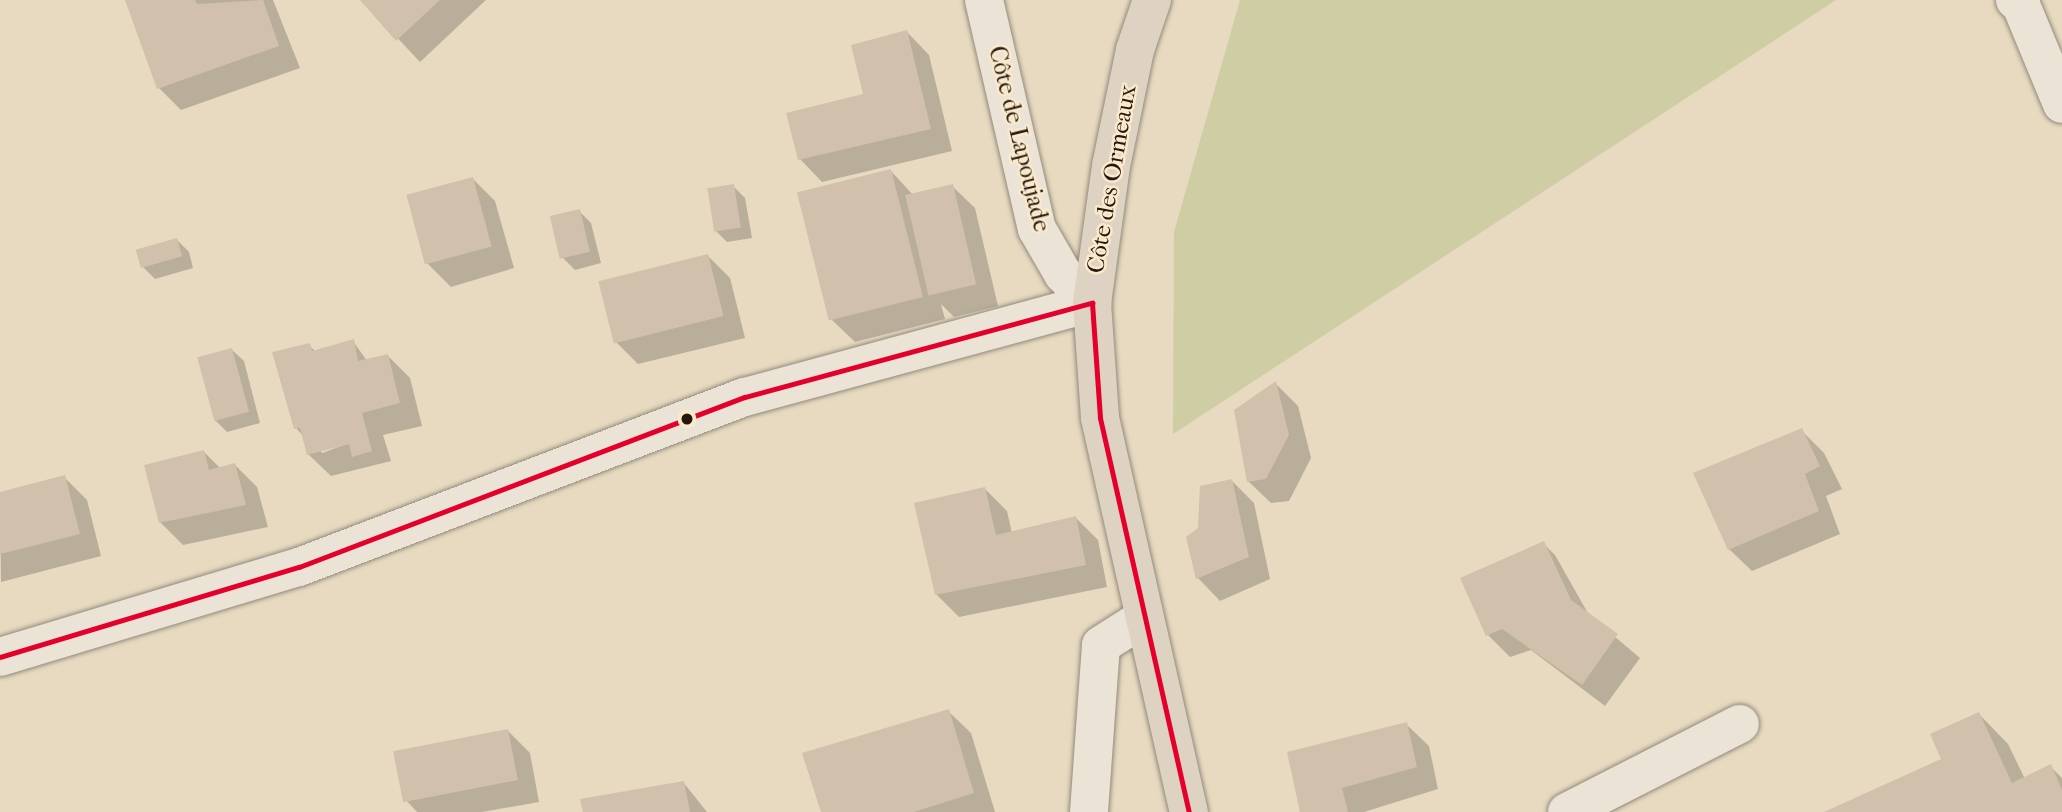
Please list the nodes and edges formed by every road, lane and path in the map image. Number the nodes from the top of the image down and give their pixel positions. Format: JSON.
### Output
{"nodes":[{"id":1,"x":984,"y":0,"type":"edge"},
{"id":2,"x":1152,"y":0,"type":"edge"},
{"id":3,"x":2015,"y":0,"type":"edge"},
{"id":4,"x":2062,"y":104,"type":"edge"},
{"id":5,"x":1092,"y":303,"type":"junction"},
{"id":6,"x":1142,"y":619,"type":"junction"},
{"id":7,"x":0,"y":657,"type":"edge"},
{"id":8,"x":1740,"y":724,"type":"dead end"},
{"id":9,"x":1089,"y":812,"type":"edge"},
{"id":10,"x":1189,"y":812,"type":"edge"},
{"id":11,"x":1567,"y":812,"type":"edge"}],
"edges":[{"from":1,"to":5,"type":"street","name":"Côte de Lapoujade"},
{"from":2,"to":5,"type":"main road","name":"Côte des Ormeaux"},
{"from":3,"to":4,"type":"street"},
{"from":5,"to":6,"type":"main road","name":"Côte des Ormeaux"},
{"from":5,"to":7,"type":"street"},
{"from":6,"to":9,"type":"street"},
{"from":6,"to":10,"type":"main road","name":"Côte des Ormeaux"},
{"from":8,"to":11,"type":"street"}]}
